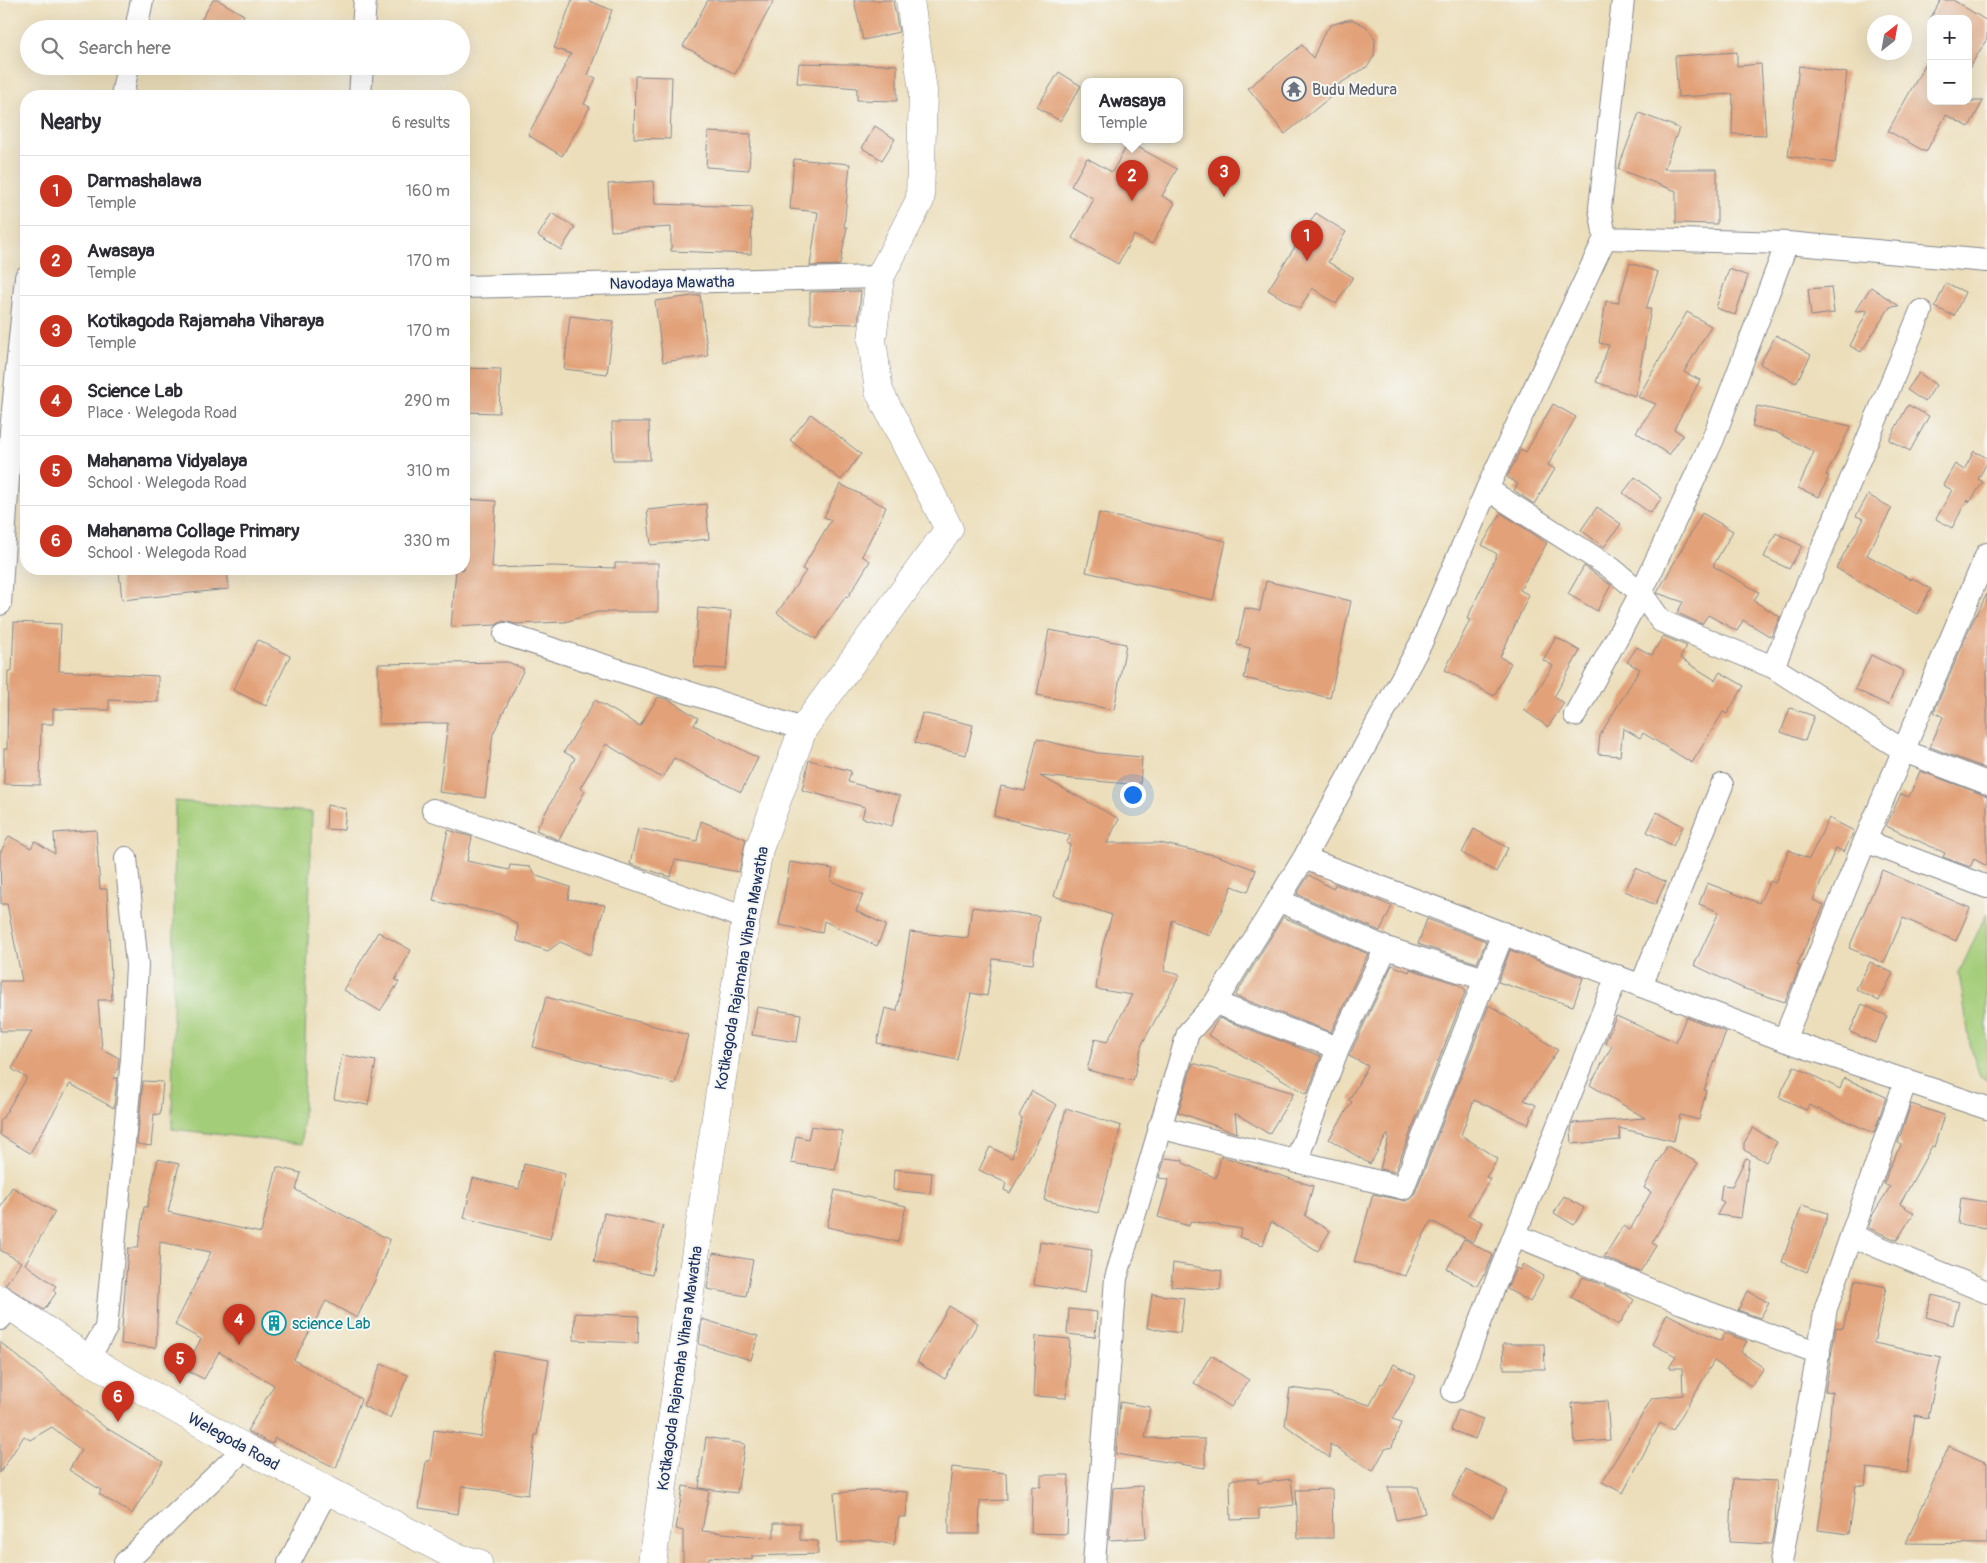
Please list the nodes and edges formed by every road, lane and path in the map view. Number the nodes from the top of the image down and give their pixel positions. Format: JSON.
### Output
{"nodes":[{"id":1,"x":142,"y":0,"type":"edge"},
{"id":2,"x":364,"y":0,"type":"edge"},
{"id":3,"x":910,"y":0,"type":"edge"},
{"id":4,"x":1623,"y":0,"type":"edge"},
{"id":5,"x":138,"y":20,"type":"edge"},
{"id":6,"x":363,"y":20,"type":"edge"},
{"id":7,"x":126,"y":75,"type":"edge"},
{"id":8,"x":361,"y":75,"type":"edge"},
{"id":9,"x":123,"y":90,"type":"edge"},
{"id":10,"x":360,"y":90,"type":"edge"},
{"id":11,"x":1605,"y":238,"type":"junction"},
{"id":12,"x":1787,"y":243,"type":"junction"},
{"id":13,"x":1987,"y":261,"type":"edge"},
{"id":14,"x":880,"y":277,"type":"junction"},
{"id":15,"x":470,"y":287,"type":"edge"},
{"id":16,"x":1921,"y":311,"type":"dead end"},
{"id":17,"x":20,"y":409,"type":"edge"},
{"id":18,"x":19,"y":431,"type":"edge"},
{"id":19,"x":1487,"y":489,"type":"junction"},
{"id":20,"x":1987,"y":554,"type":"edge"},
{"id":21,"x":1980,"y":588,"type":"edge"},
{"id":22,"x":1641,"y":592,"type":"junction"},
{"id":23,"x":0,"y":604,"type":"edge"},
{"id":24,"x":505,"y":634,"type":"dead end"},
{"id":25,"x":1773,"y":667,"type":"junction"},
{"id":26,"x":1576,"y":715,"type":"dead end"},
{"id":27,"x":803,"y":729,"type":"junction"},
{"id":28,"x":1904,"y":752,"type":"junction"},
{"id":29,"x":1987,"y":783,"type":"edge"},
{"id":30,"x":1722,"y":785,"type":"dead end"},
{"id":31,"x":433,"y":810,"type":"dead end"},
{"id":32,"x":1865,"y":841,"type":"junction"},
{"id":33,"x":126,"y":858,"type":"dead end"},
{"id":34,"x":1304,"y":858,"type":"junction"},
{"id":35,"x":1987,"y":888,"type":"edge"},
{"id":36,"x":1278,"y":900,"type":"junction"},
{"id":37,"x":746,"y":918,"type":"junction"},
{"id":38,"x":1503,"y":933,"type":"junction"},
{"id":39,"x":1386,"y":948,"type":"junction"},
{"id":40,"x":1617,"y":976,"type":"junction"},
{"id":41,"x":1485,"y":979,"type":"junction"},
{"id":42,"x":1641,"y":986,"type":"junction"},
{"id":43,"x":1215,"y":1003,"type":"junction"},
{"id":44,"x":1784,"y":1040,"type":"junction"},
{"id":45,"x":1338,"y":1048,"type":"junction"},
{"id":46,"x":1906,"y":1080,"type":"junction"},
{"id":47,"x":1987,"y":1108,"type":"edge"},
{"id":48,"x":1159,"y":1127,"type":"junction"},
{"id":49,"x":1296,"y":1162,"type":"junction"},
{"id":50,"x":1515,"y":1235,"type":"junction"},
{"id":51,"x":1852,"y":1236,"type":"junction"},
{"id":52,"x":1987,"y":1292,"type":"edge"},
{"id":53,"x":4,"y":1308,"type":"edge"},
{"id":54,"x":1818,"y":1353,"type":"junction"},
{"id":55,"x":88,"y":1359,"type":"junction"},
{"id":56,"x":1453,"y":1391,"type":"dead end"},
{"id":57,"x":245,"y":1448,"type":"junction"},
{"id":58,"x":327,"y":1490,"type":"junction"},
{"id":59,"x":125,"y":1563,"type":"edge"},
{"id":60,"x":289,"y":1563,"type":"edge"},
{"id":61,"x":478,"y":1563,"type":"edge"},
{"id":62,"x":652,"y":1563,"type":"edge"},
{"id":63,"x":1094,"y":1563,"type":"edge"},
{"id":64,"x":1781,"y":1563,"type":"edge"}],
"edges":[{"from":1,"to":5,"type":"street"},
{"from":2,"to":6,"type":"street"},
{"from":3,"to":14,"type":"street","name":"Kotikagoda Rajamaha Vihara Mawatha"},
{"from":4,"to":11,"type":"street"},
{"from":7,"to":9,"type":"street"},
{"from":8,"to":10,"type":"street"},
{"from":11,"to":12,"type":"street"},
{"from":11,"to":19,"type":"street"},
{"from":12,"to":13,"type":"street"},
{"from":12,"to":22,"type":"street"},
{"from":14,"to":15,"type":"street","name":"Navodaya Mawatha"},
{"from":14,"to":27,"type":"street","name":"Kotikagoda Rajamaha Vihara Mawatha"},
{"from":16,"to":25,"type":"street"},
{"from":17,"to":18,"type":"street"},
{"from":18,"to":23,"type":"street"},
{"from":19,"to":22,"type":"street"},
{"from":19,"to":34,"type":"street"},
{"from":20,"to":21,"type":"street"},
{"from":21,"to":28,"type":"street"},
{"from":22,"to":25,"type":"street"},
{"from":22,"to":26,"type":"street"},
{"from":24,"to":27,"type":"street"},
{"from":25,"to":28,"type":"street"},
{"from":27,"to":37,"type":"street","name":"Kotikagoda Rajamaha Vihara Mawatha"},
{"from":28,"to":29,"type":"street"},
{"from":28,"to":32,"type":"street"},
{"from":30,"to":42,"type":"street"},
{"from":31,"to":37,"type":"street"},
{"from":32,"to":35,"type":"street"},
{"from":32,"to":44,"type":"street"},
{"from":33,"to":55,"type":"street"},
{"from":34,"to":36,"type":"street"},
{"from":34,"to":38,"type":"street"},
{"from":36,"to":39,"type":"street"},
{"from":36,"to":43,"type":"street"},
{"from":37,"to":62,"type":"street","name":"Kotikagoda Rajamaha Vihara Mawatha"},
{"from":38,"to":40,"type":"street"},
{"from":38,"to":41,"type":"street"},
{"from":39,"to":41,"type":"street"},
{"from":39,"to":45,"type":"street"},
{"from":40,"to":42,"type":"street"},
{"from":40,"to":50,"type":"street"},
{"from":41,"to":49,"type":"street"},
{"from":42,"to":44,"type":"street"},
{"from":43,"to":45,"type":"street"},
{"from":43,"to":48,"type":"street"},
{"from":44,"to":46,"type":"street"},
{"from":45,"to":49,"type":"street"},
{"from":46,"to":47,"type":"street"},
{"from":46,"to":51,"type":"street"},
{"from":48,"to":49,"type":"street"},
{"from":48,"to":63,"type":"street"},
{"from":50,"to":54,"type":"street"},
{"from":50,"to":56,"type":"street"},
{"from":51,"to":52,"type":"street"},
{"from":51,"to":54,"type":"street"},
{"from":53,"to":55,"type":"street","name":"Welegoda Road"},
{"from":54,"to":64,"type":"street"},
{"from":55,"to":57,"type":"street","name":"Welegoda Road"},
{"from":57,"to":58,"type":"street","name":"Welegoda Road"},
{"from":57,"to":59,"type":"street"},
{"from":58,"to":60,"type":"street"},
{"from":58,"to":61,"type":"street","name":"Welegoda Road"}]}
